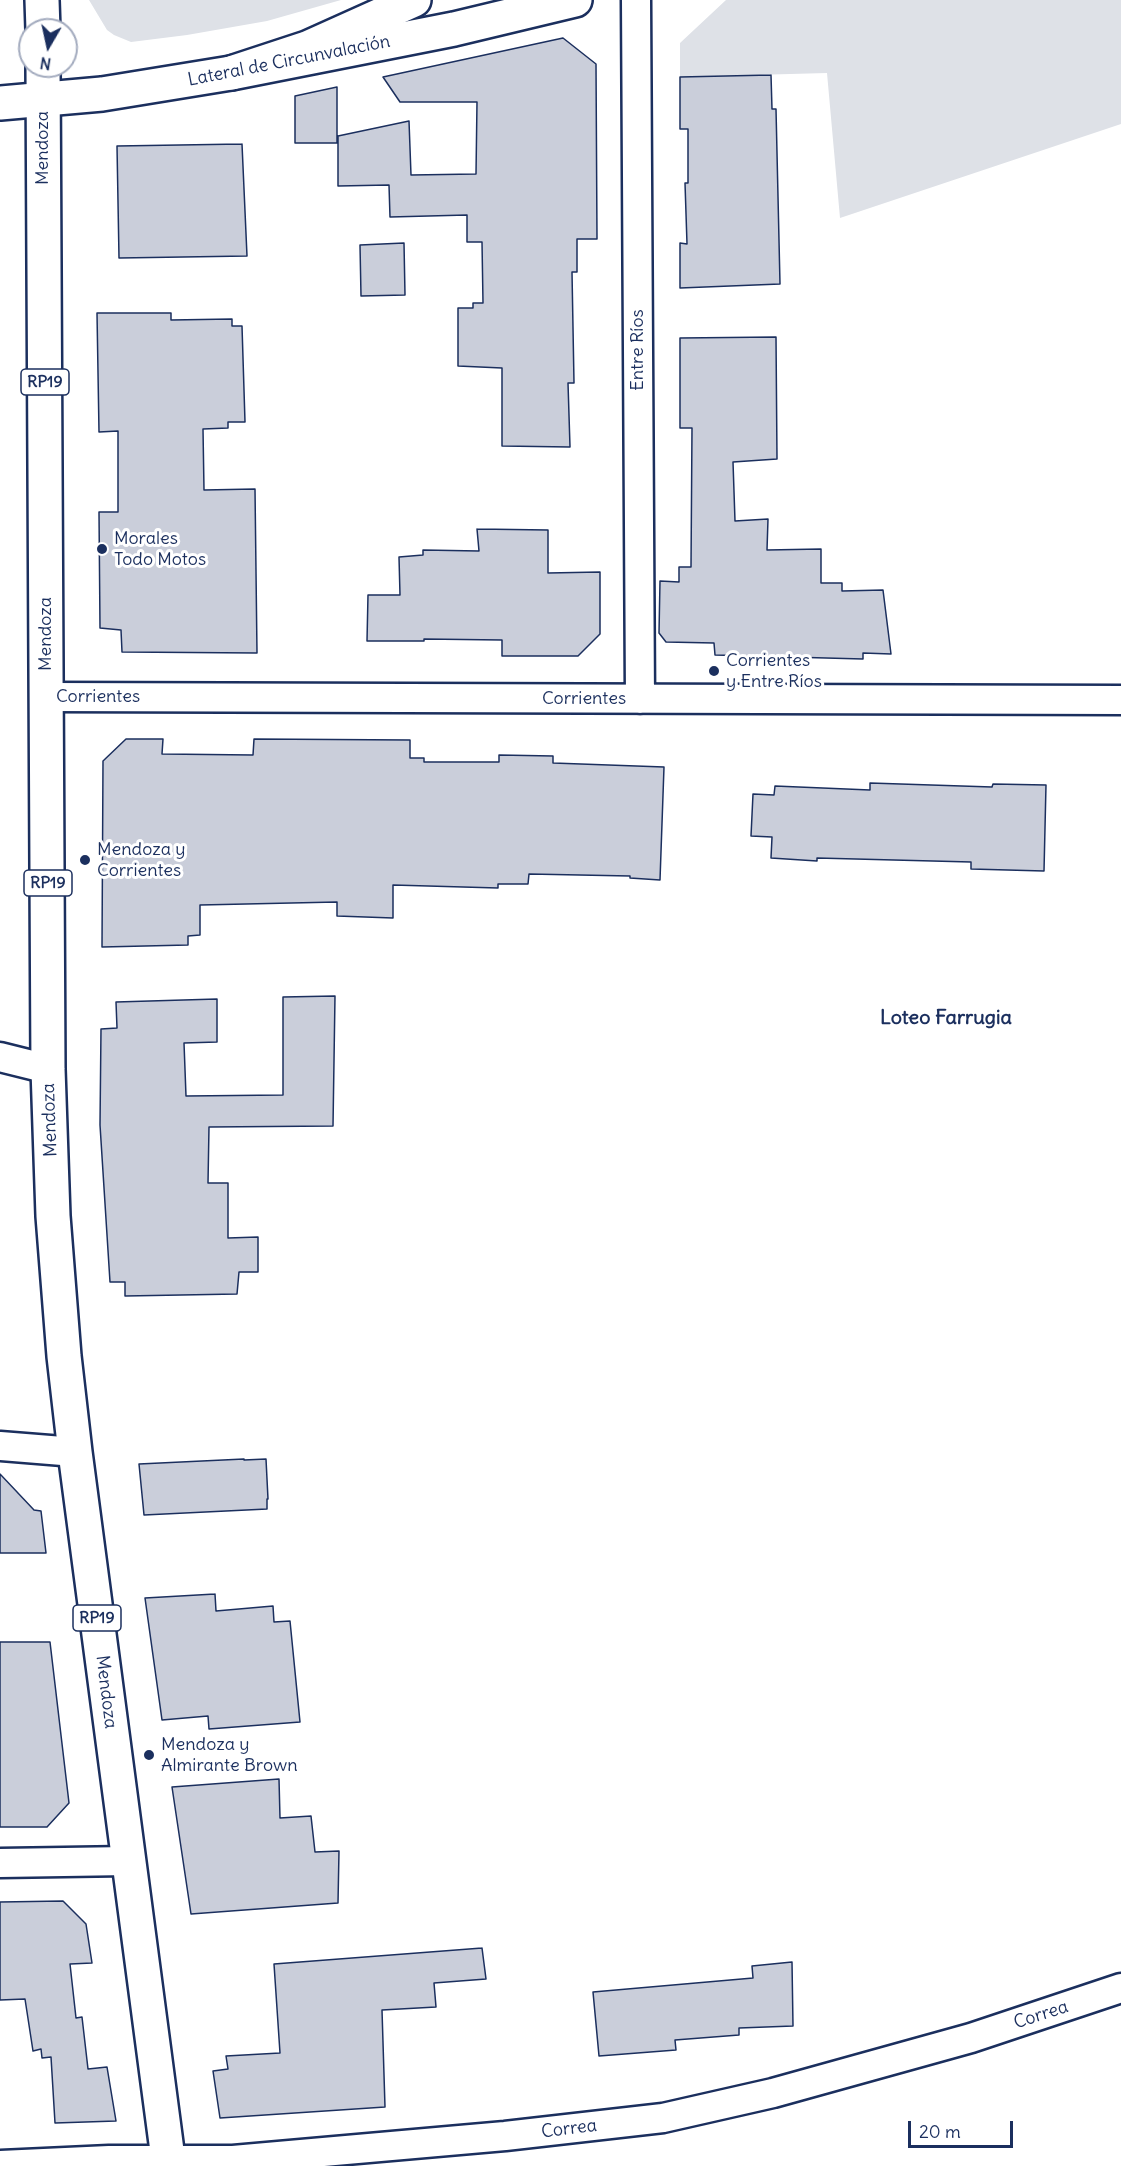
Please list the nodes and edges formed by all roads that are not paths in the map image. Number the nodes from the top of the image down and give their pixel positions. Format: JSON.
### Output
{"nodes":[{"id":1,"x":42,"y":0,"type":"edge"},
{"id":2,"x":414,"y":0,"type":"edge"},
{"id":3,"x":575,"y":0,"type":"edge"},
{"id":4,"x":636,"y":0,"type":"edge"},
{"id":5,"x":43,"y":18,"type":"edge"},
{"id":6,"x":231,"y":73,"type":"junction"},
{"id":7,"x":43,"y":78,"type":"edge"},
{"id":8,"x":43,"y":99,"type":"junction"},
{"id":9,"x":0,"y":103,"type":"edge"},
{"id":10,"x":47,"y":697,"type":"junction"},
{"id":11,"x":640,"y":699,"type":"junction"},
{"id":12,"x":1121,"y":700,"type":"edge"},
{"id":13,"x":0,"y":1057,"type":"edge"},
{"id":14,"x":48,"y":1069,"type":"junction"},
{"id":15,"x":0,"y":1446,"type":"edge"},
{"id":16,"x":75,"y":1452,"type":"junction"},
{"id":17,"x":128,"y":1861,"type":"junction"},
{"id":18,"x":0,"y":1863,"type":"edge"},
{"id":19,"x":1121,"y":1988,"type":"edge"},
{"id":20,"x":168,"y":2163,"type":"edge"},
{"id":21,"x":0,"y":2165,"type":"edge"}],
"edges":[{"from":1,"to":5,"type":"main road"},
{"from":2,"to":6,"type":"main road"},
{"from":3,"to":6,"type":"main road","name":"Lateral de Circunvalación"},
{"from":4,"to":11,"type":"street","name":"Entre Ríos"},
{"from":6,"to":8,"type":"main road","name":"Lateral de Circunvalación"},
{"from":7,"to":8,"type":"main road","name":"Mendoza","number":"RP19"},
{"from":8,"to":9,"type":"main road","name":"Lateral de Circunvalación"},
{"from":8,"to":10,"type":"main road","name":"Mendoza","number":"RP19"},
{"from":10,"to":11,"type":"street","name":"Corrientes"},
{"from":10,"to":14,"type":"main road","name":"Mendoza","number":"RP19"},
{"from":11,"to":12,"type":"street","name":"Corrientes"},
{"from":13,"to":14,"type":"street"},
{"from":14,"to":16,"type":"main road","name":"Mendoza","number":"RP19"},
{"from":15,"to":16,"type":"street"},
{"from":16,"to":17,"type":"main road","name":"Mendoza","number":"RP19"},
{"from":17,"to":18,"type":"street"},
{"from":17,"to":20,"type":"main road","name":"Mendoza","number":"RP19"},
{"from":19,"to":20,"type":"street","name":"Correa"},
{"from":20,"to":21,"type":"street","name":"Correa"}]}
